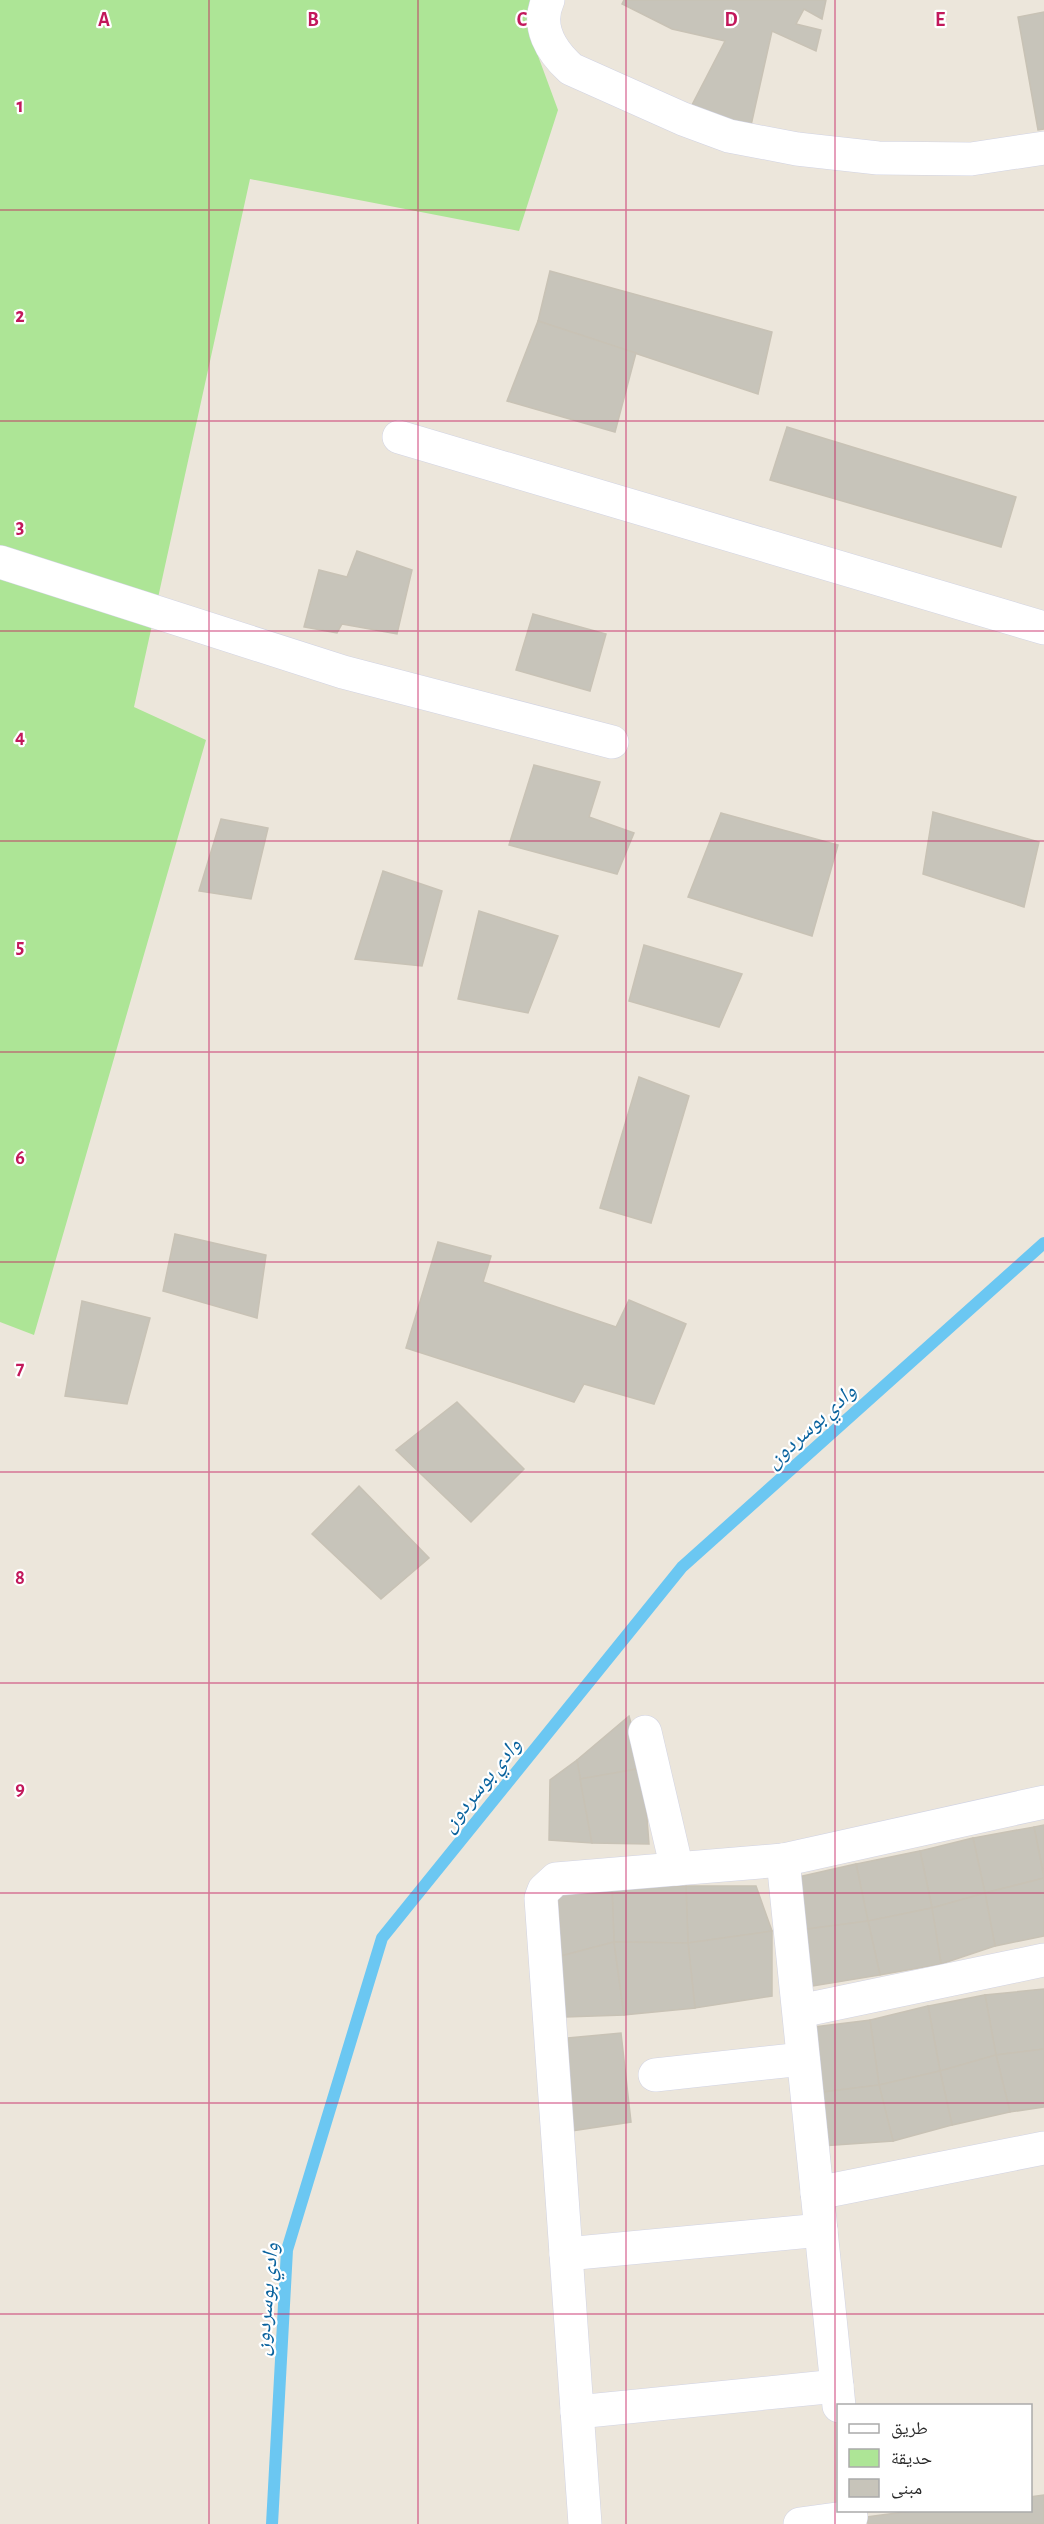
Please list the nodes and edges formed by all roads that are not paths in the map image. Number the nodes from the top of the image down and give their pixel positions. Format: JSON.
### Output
{"nodes":[{"id":1,"x":548,"y":0,"type":"edge"},
{"id":2,"x":1044,"y":148,"type":"edge"},
{"id":3,"x":399,"y":437,"type":"dead end"},
{"id":4,"x":0,"y":562,"type":"edge"},
{"id":5,"x":1044,"y":628,"type":"edge"},
{"id":6,"x":612,"y":742,"type":"dead end"},
{"id":7,"x":645,"y":1732,"type":"dead end"},
{"id":8,"x":1044,"y":1802,"type":"edge"},
{"id":9,"x":783,"y":1860,"type":"junction"},
{"id":10,"x":677,"y":1869,"type":"junction"},
{"id":11,"x":1044,"y":1960,"type":"edge"},
{"id":12,"x":800,"y":2011,"type":"junction"},
{"id":13,"x":803,"y":2059,"type":"junction"},
{"id":14,"x":655,"y":2075,"type":"dead end"},
{"id":15,"x":1044,"y":2148,"type":"edge"},
{"id":16,"x":817,"y":2193,"type":"junction"},
{"id":17,"x":821,"y":2230,"type":"junction"},
{"id":18,"x":566,"y":2254,"type":"junction"},
{"id":19,"x":838,"y":2396,"type":"edge"},
{"id":20,"x":577,"y":2412,"type":"junction"},
{"id":21,"x":851,"y":2517,"type":"edge"},
{"id":22,"x":585,"y":2524,"type":"edge"},
{"id":23,"x":800,"y":2524,"type":"edge"}],
"edges":[{"from":1,"to":2,"type":"street"},
{"from":3,"to":5,"type":"street"},
{"from":4,"to":6,"type":"street"},
{"from":7,"to":10,"type":"street"},
{"from":8,"to":9,"type":"street"},
{"from":9,"to":10,"type":"street"},
{"from":9,"to":12,"type":"street"},
{"from":10,"to":18,"type":"street"},
{"from":11,"to":12,"type":"street"},
{"from":12,"to":13,"type":"street"},
{"from":13,"to":14,"type":"street"},
{"from":13,"to":16,"type":"street"},
{"from":15,"to":16,"type":"street"},
{"from":16,"to":17,"type":"street"},
{"from":17,"to":18,"type":"street"},
{"from":17,"to":19,"type":"street"},
{"from":18,"to":20,"type":"street"},
{"from":19,"to":20,"type":"street"},
{"from":20,"to":22,"type":"street"},
{"from":21,"to":23,"type":"street"}]}
